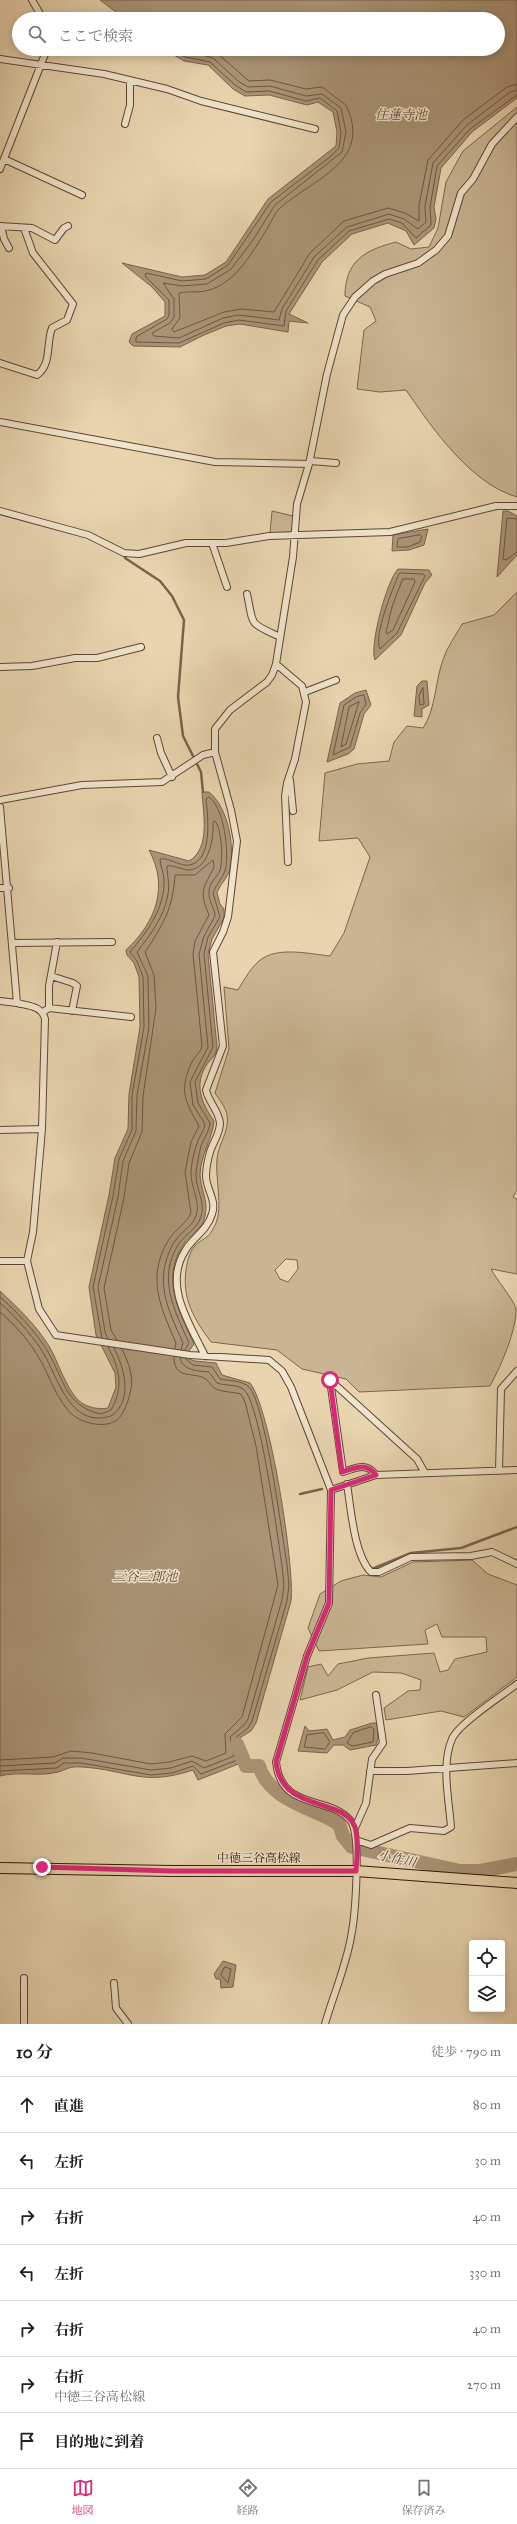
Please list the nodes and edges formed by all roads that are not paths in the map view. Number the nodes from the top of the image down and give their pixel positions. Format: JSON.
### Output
{"nodes":[{"id":1,"x":32,"y":0,"type":"edge"},
{"id":2,"x":39,"y":12,"type":"edge"},
{"id":3,"x":44,"y":56,"type":"edge"},
{"id":4,"x":0,"y":59,"type":"edge"},
{"id":5,"x":40,"y":66,"type":"junction"},
{"id":6,"x":130,"y":80,"type":"junction"},
{"id":7,"x":517,"y":117,"type":"edge"},
{"id":8,"x":124,"y":124,"type":"dead end"},
{"id":9,"x":315,"y":129,"type":"dead end"},
{"id":10,"x":4,"y":159,"type":"junction"},
{"id":11,"x":0,"y":169,"type":"edge"},
{"id":12,"x":82,"y":195,"type":"dead end"},
{"id":13,"x":0,"y":226,"type":"edge"},
{"id":14,"x":68,"y":226,"type":"dead end"},
{"id":15,"x":24,"y":228,"type":"junction"},
{"id":16,"x":9,"y":248,"type":"dead end"},
{"id":17,"x":0,"y":363,"type":"edge"},
{"id":18,"x":0,"y":422,"type":"edge"},
{"id":19,"x":310,"y":462,"type":"junction"},
{"id":20,"x":336,"y":463,"type":"dead end"},
{"id":21,"x":517,"y":506,"type":"edge"},
{"id":22,"x":0,"y":511,"type":"edge"},
{"id":23,"x":295,"y":536,"type":"junction"},
{"id":24,"x":212,"y":543,"type":"junction"},
{"id":25,"x":227,"y":587,"type":"dead end"},
{"id":26,"x":247,"y":594,"type":"dead end"},
{"id":27,"x":280,"y":637,"type":"junction"},
{"id":28,"x":141,"y":647,"type":"dead end"},
{"id":29,"x":276,"y":664,"type":"junction"},
{"id":30,"x":0,"y":667,"type":"edge"},
{"id":31,"x":336,"y":680,"type":"dead end"},
{"id":32,"x":305,"y":692,"type":"junction"},
{"id":33,"x":157,"y":738,"type":"dead end"},
{"id":34,"x":215,"y":752,"type":"junction"},
{"id":35,"x":292,"y":773,"type":"junction"},
{"id":36,"x":172,"y":777,"type":"junction"},
{"id":37,"x":0,"y":800,"type":"edge"},
{"id":38,"x":0,"y":806,"type":"edge"},
{"id":39,"x":293,"y":811,"type":"dead end"},
{"id":40,"x":288,"y":862,"type":"dead end"},
{"id":41,"x":0,"y":888,"type":"edge"},
{"id":42,"x":9,"y":888,"type":"junction"},
{"id":43,"x":57,"y":942,"type":"junction"},
{"id":44,"x":112,"y":942,"type":"dead end"},
{"id":45,"x":12,"y":943,"type":"junction"},
{"id":46,"x":51,"y":976,"type":"junction"},
{"id":47,"x":0,"y":1001,"type":"edge"},
{"id":48,"x":17,"y":1003,"type":"junction"},
{"id":49,"x":46,"y":1010,"type":"junction"},
{"id":50,"x":72,"y":1011,"type":"junction"},
{"id":51,"x":131,"y":1017,"type":"dead end"},
{"id":52,"x":42,"y":1129,"type":"junction"},
{"id":53,"x":0,"y":1130,"type":"edge"},
{"id":54,"x":0,"y":1261,"type":"edge"},
{"id":55,"x":27,"y":1261,"type":"junction"},
{"id":56,"x":205,"y":1356,"type":"junction"},
{"id":57,"x":517,"y":1371,"type":"edge"},
{"id":58,"x":517,"y":1470,"type":"edge"},
{"id":59,"x":499,"y":1471,"type":"junction"},
{"id":60,"x":425,"y":1473,"type":"junction"},
{"id":61,"x":376,"y":1475,"type":"junction"},
{"id":62,"x":347,"y":1484,"type":"junction"},
{"id":63,"x":331,"y":1490,"type":"junction"},
{"id":64,"x":517,"y":1564,"type":"edge"},
{"id":65,"x":517,"y":1684,"type":"edge"},
{"id":66,"x":376,"y":1695,"type":"dead end"},
{"id":67,"x":517,"y":1763,"type":"edge"},
{"id":68,"x":447,"y":1767,"type":"junction"},
{"id":69,"x":370,"y":1771,"type":"junction"},
{"id":70,"x":355,"y":1828,"type":"junction"},
{"id":71,"x":357,"y":1842,"type":"junction"},
{"id":72,"x":0,"y":1868,"type":"edge"},
{"id":73,"x":356,"y":1871,"type":"junction"},
{"id":74,"x":517,"y":1883,"type":"edge"},
{"id":75,"x":24,"y":1978,"type":"dead end"},
{"id":76,"x":114,"y":1983,"type":"dead end"},
{"id":77,"x":24,"y":2024,"type":"edge"},
{"id":78,"x":128,"y":2024,"type":"edge"},
{"id":79,"x":325,"y":2024,"type":"edge"}],
"edges":[{"from":1,"to":2,"type":"street"},
{"from":3,"to":5,"type":"street"},
{"from":4,"to":5,"type":"street"},
{"from":5,"to":6,"type":"street"},
{"from":5,"to":10,"type":"street"},
{"from":6,"to":8,"type":"street"},
{"from":6,"to":9,"type":"street"},
{"from":7,"to":19,"type":"street"},
{"from":10,"to":11,"type":"street"},
{"from":10,"to":12,"type":"street"},
{"from":13,"to":15,"type":"street"},
{"from":13,"to":16,"type":"street"},
{"from":14,"to":15,"type":"street"},
{"from":15,"to":17,"type":"street"},
{"from":18,"to":19,"type":"street"},
{"from":19,"to":20,"type":"street"},
{"from":19,"to":23,"type":"street"},
{"from":21,"to":23,"type":"street"},
{"from":22,"to":24,"type":"street"},
{"from":23,"to":24,"type":"street"},
{"from":23,"to":27,"type":"street"},
{"from":24,"to":25,"type":"street"},
{"from":26,"to":27,"type":"street"},
{"from":27,"to":29,"type":"street"},
{"from":28,"to":30,"type":"street"},
{"from":29,"to":32,"type":"street"},
{"from":29,"to":34,"type":"street"},
{"from":31,"to":32,"type":"street"},
{"from":32,"to":35,"type":"street"},
{"from":33,"to":36,"type":"street"},
{"from":34,"to":36,"type":"street"},
{"from":34,"to":56,"type":"street"},
{"from":35,"to":39,"type":"street"},
{"from":35,"to":40,"type":"street"},
{"from":36,"to":37,"type":"street"},
{"from":38,"to":42,"type":"street"},
{"from":41,"to":42,"type":"street"},
{"from":42,"to":45,"type":"street"},
{"from":43,"to":44,"type":"street"},
{"from":43,"to":45,"type":"street"},
{"from":43,"to":46,"type":"street"},
{"from":45,"to":48,"type":"street"},
{"from":46,"to":49,"type":"street"},
{"from":46,"to":50,"type":"street"},
{"from":47,"to":48,"type":"street"},
{"from":48,"to":49,"type":"street"},
{"from":49,"to":50,"type":"street"},
{"from":49,"to":52,"type":"street"},
{"from":50,"to":51,"type":"street"},
{"from":52,"to":53,"type":"street"},
{"from":52,"to":55,"type":"street"},
{"from":54,"to":55,"type":"street"},
{"from":55,"to":56,"type":"street"},
{"from":56,"to":63,"type":"street"},
{"from":57,"to":59,"type":"street"},
{"from":58,"to":59,"type":"street"},
{"from":59,"to":60,"type":"street"},
{"from":60,"to":61,"type":"street"},
{"from":60,"to":61,"type":"street"},
{"from":61,"to":62,"type":"street"},
{"from":62,"to":63,"type":"street"},
{"from":62,"to":64,"type":"street"},
{"from":63,"to":70,"type":"street"},
{"from":65,"to":68,"type":"street"},
{"from":66,"to":69,"type":"street"},
{"from":67,"to":68,"type":"street"},
{"from":68,"to":69,"type":"street"},
{"from":68,"to":71,"type":"street"},
{"from":69,"to":70,"type":"street"},
{"from":70,"to":71,"type":"street"},
{"from":71,"to":73,"type":"street"},
{"from":72,"to":73,"type":"main road","name":"中徳三谷高松線"},
{"from":73,"to":74,"type":"main road","name":"中徳三谷高松線"},
{"from":73,"to":79,"type":"street"},
{"from":75,"to":77,"type":"street"},
{"from":76,"to":78,"type":"street"}]}
